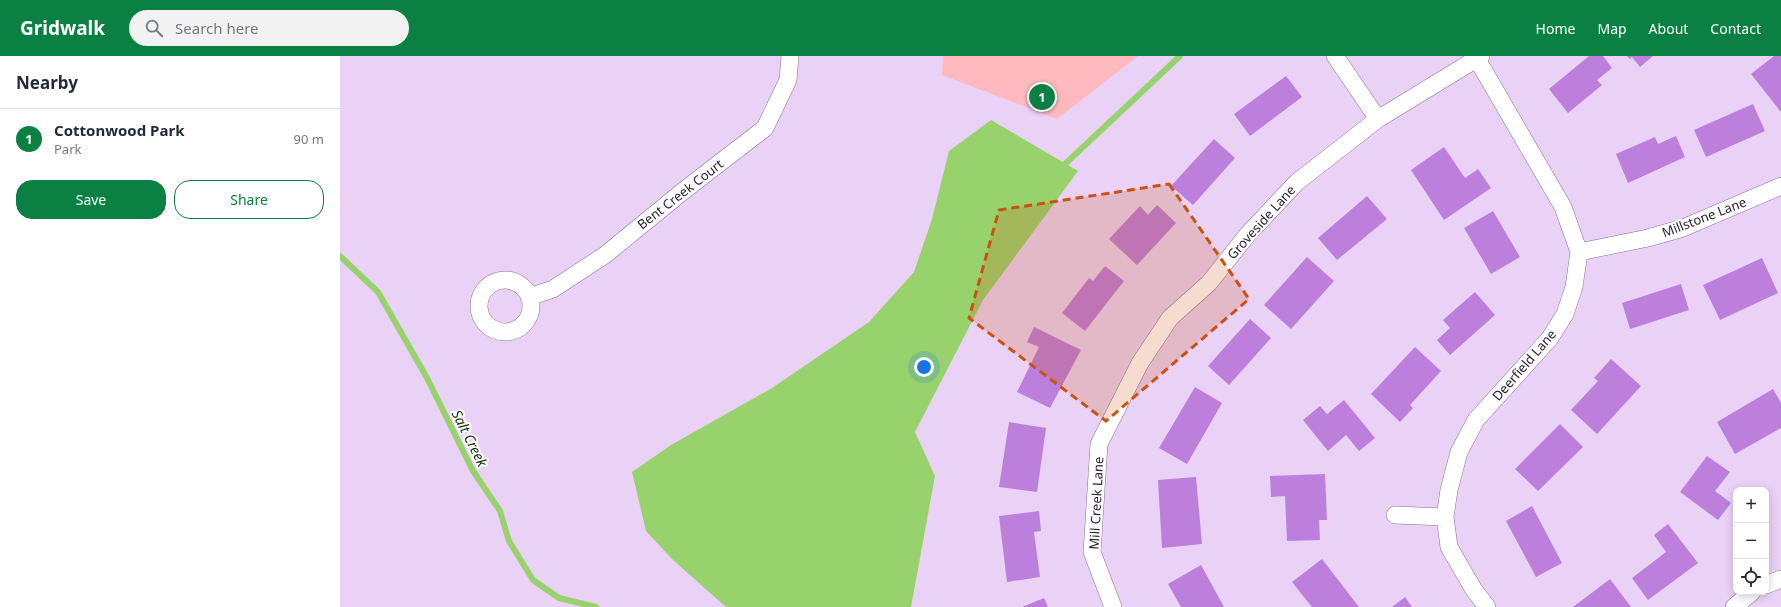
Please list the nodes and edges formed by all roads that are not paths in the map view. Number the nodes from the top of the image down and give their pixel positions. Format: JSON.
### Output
{"nodes":[{"id":1,"x":790,"y":56,"type":"edge"},
{"id":2,"x":1335,"y":56,"type":"edge"},
{"id":3,"x":1479,"y":58,"type":"edge"},
{"id":4,"x":1378,"y":119,"type":"junction"},
{"id":5,"x":1781,"y":186,"type":"edge"},
{"id":6,"x":1579,"y":252,"type":"junction"},
{"id":7,"x":529,"y":297,"type":"dead end"},
{"id":8,"x":1099,"y":444,"type":"joint"},
{"id":9,"x":1395,"y":515,"type":"dead end"},
{"id":10,"x":1445,"y":517,"type":"junction"},
{"id":11,"x":1781,"y":579,"type":"edge"},
{"id":12,"x":1769,"y":584,"type":"edge"},
{"id":13,"x":1748,"y":595,"type":"edge"},
{"id":14,"x":1112,"y":607,"type":"edge"},
{"id":15,"x":1487,"y":607,"type":"edge"},
{"id":16,"x":1734,"y":607,"type":"edge"}],
"edges":[{"from":1,"to":7,"type":"street","name":"Bent Creek Court"},
{"from":2,"to":4,"type":"street"},
{"from":3,"to":4,"type":"street","name":"Groveside Lane"},
{"from":3,"to":6,"type":"street","name":"Deerfield Lane"},
{"from":4,"to":8,"type":"street","name":"Groveside Lane"},
{"from":5,"to":6,"type":"street","name":"Millstone Lane"},
{"from":6,"to":10,"type":"street","name":"Deerfield Lane"},
{"from":8,"to":14,"type":"street","name":"Mill Creek Lane"},
{"from":9,"to":10,"type":"street"},
{"from":10,"to":15,"type":"street","name":"Deerfield Lane"},
{"from":11,"to":12,"type":"street"},
{"from":13,"to":16,"type":"street"}]}
